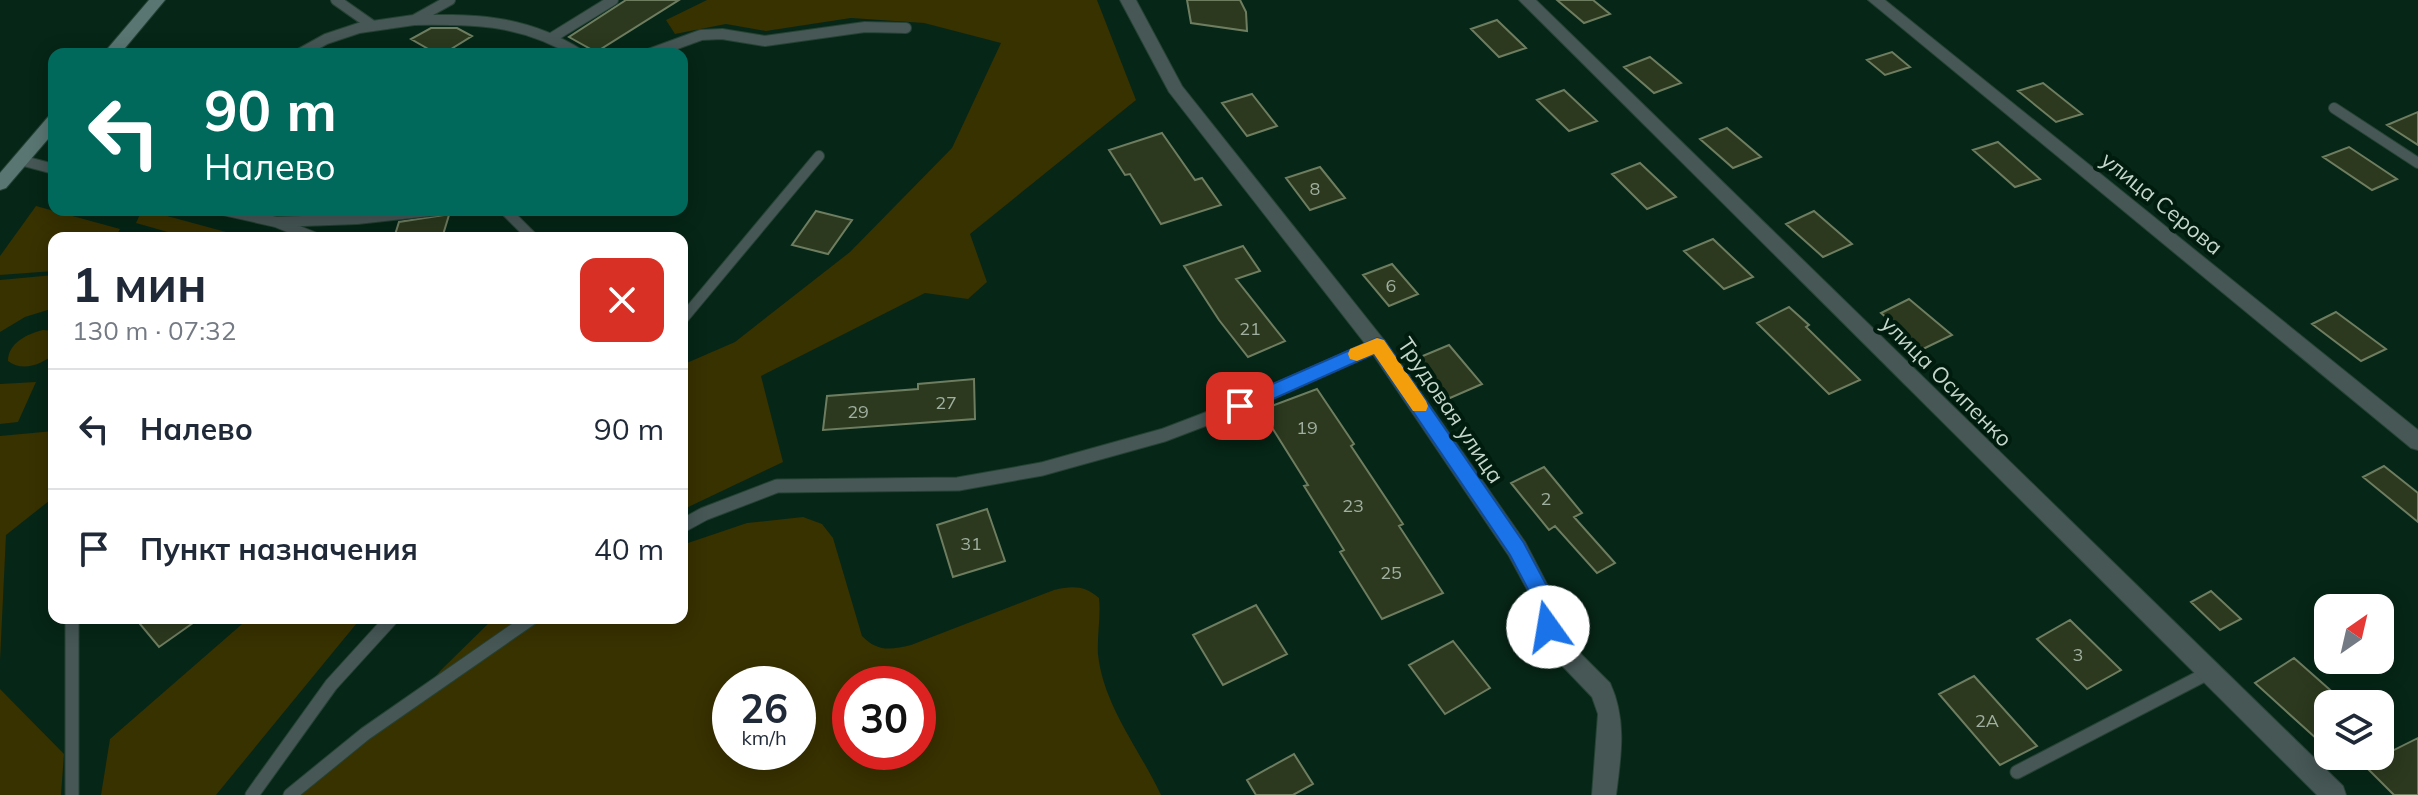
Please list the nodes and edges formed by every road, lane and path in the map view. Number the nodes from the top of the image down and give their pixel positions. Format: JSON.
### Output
{"nodes":[{"id":1,"x":157,"y":0,"type":"edge"},
{"id":2,"x":336,"y":0,"type":"edge"},
{"id":3,"x":450,"y":0,"type":"edge"},
{"id":4,"x":613,"y":0,"type":"edge"},
{"id":5,"x":1128,"y":0,"type":"edge"},
{"id":6,"x":1527,"y":0,"type":"edge"},
{"id":7,"x":1876,"y":0,"type":"edge"},
{"id":8,"x":414,"y":20,"type":"junction"},
{"id":9,"x":373,"y":26,"type":"junction"},
{"id":10,"x":906,"y":28,"type":"dead end"},
{"id":11,"x":553,"y":37,"type":"junction"},
{"id":12,"x":116,"y":48,"type":"edge"},
{"id":13,"x":310,"y":48,"type":"edge"},
{"id":14,"x":570,"y":48,"type":"edge"},
{"id":15,"x":665,"y":48,"type":"edge"},
{"id":16,"x":2334,"y":108,"type":"dead end"},
{"id":17,"x":48,"y":128,"type":"edge"},
{"id":18,"x":819,"y":156,"type":"dead end"},
{"id":19,"x":20,"y":160,"type":"junction"},
{"id":20,"x":2418,"y":163,"type":"edge"},
{"id":21,"x":48,"y":167,"type":"edge"},
{"id":22,"x":0,"y":184,"type":"edge"},
{"id":23,"x":250,"y":216,"type":"edge"},
{"id":24,"x":384,"y":216,"type":"edge"},
{"id":25,"x":511,"y":216,"type":"edge"},
{"id":26,"x":276,"y":222,"type":"junction"},
{"id":27,"x":301,"y":232,"type":"edge"},
{"id":28,"x":527,"y":232,"type":"edge"},
{"id":29,"x":688,"y":313,"type":"edge"},
{"id":30,"x":1377,"y":345,"type":"junction"},
{"id":31,"x":2418,"y":442,"type":"edge"},
{"id":32,"x":688,"y":523,"type":"edge"},
{"id":33,"x":72,"y":624,"type":"edge"},
{"id":34,"x":387,"y":624,"type":"edge"},
{"id":35,"x":523,"y":624,"type":"edge"},
{"id":36,"x":2208,"y":673,"type":"junction"},
{"id":37,"x":2017,"y":772,"type":"dead end"},
{"id":38,"x":72,"y":795,"type":"edge"},
{"id":39,"x":252,"y":795,"type":"edge"},
{"id":40,"x":290,"y":795,"type":"edge"},
{"id":41,"x":1604,"y":795,"type":"edge"},
{"id":42,"x":2334,"y":795,"type":"edge"}],
"edges":[{"from":1,"to":12,"type":"main road"},
{"from":2,"to":9,"type":"lane"},
{"from":3,"to":8,"type":"lane"},
{"from":4,"to":11,"type":"lane"},
{"from":5,"to":30,"type":"street","name":"Трудовая улица"},
{"from":6,"to":36,"type":"street","name":"улица Осипенко"},
{"from":7,"to":31,"type":"street","name":"улица Серова"},
{"from":8,"to":9,"type":"lane"},
{"from":8,"to":11,"type":"lane"},
{"from":9,"to":13,"type":"lane"},
{"from":10,"to":15,"type":"lane"},
{"from":11,"to":14,"type":"lane"},
{"from":16,"to":20,"type":"lane"},
{"from":17,"to":19,"type":"main road"},
{"from":18,"to":29,"type":"lane"},
{"from":19,"to":21,"type":"lane"},
{"from":19,"to":22,"type":"main road"},
{"from":23,"to":26,"type":"lane"},
{"from":24,"to":26,"type":"lane"},
{"from":25,"to":28,"type":"lane"},
{"from":26,"to":27,"type":"lane"},
{"from":30,"to":32,"type":"lane"},
{"from":30,"to":41,"type":"street","name":"Трудовая улица"},
{"from":33,"to":38,"type":"lane"},
{"from":34,"to":39,"type":"lane"},
{"from":35,"to":40,"type":"lane"},
{"from":36,"to":37,"type":"lane"},
{"from":36,"to":42,"type":"street","name":"улица Осипенко"}]}
